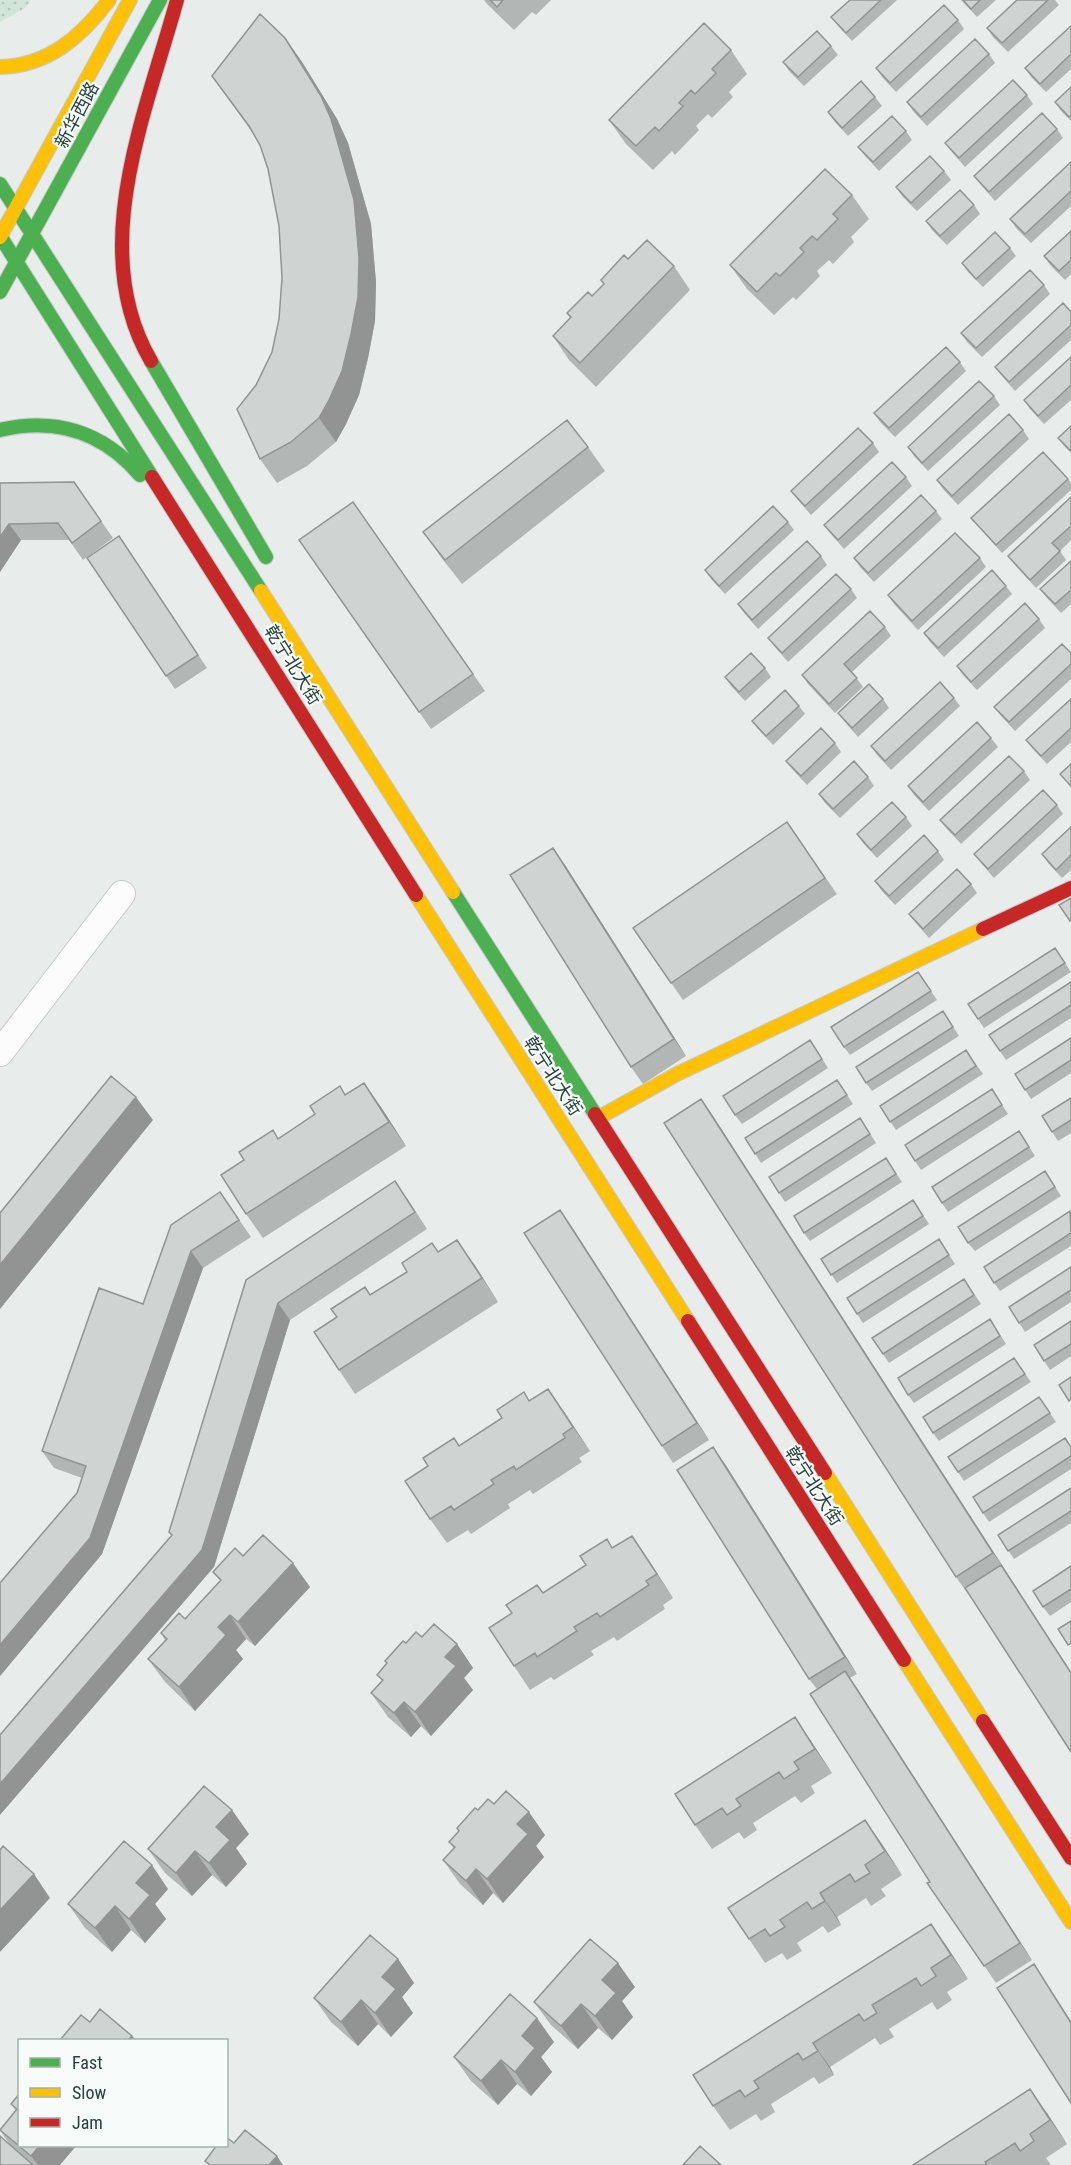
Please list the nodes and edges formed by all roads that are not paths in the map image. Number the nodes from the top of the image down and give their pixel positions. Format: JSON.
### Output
{"nodes":[{"id":1,"x":109,"y":0,"type":"edge"},
{"id":2,"x":130,"y":0,"type":"edge"},
{"id":3,"x":160,"y":0,"type":"edge"},
{"id":4,"x":177,"y":0,"type":"edge"},
{"id":5,"x":0,"y":67,"type":"edge"},
{"id":6,"x":0,"y":184,"type":"edge"},
{"id":7,"x":16,"y":208,"type":"junction"},
{"id":8,"x":29,"y":228,"type":"junction"},
{"id":9,"x":3,"y":236,"type":"edge"},
{"id":10,"x":17,"y":262,"type":"junction"},
{"id":11,"x":0,"y":292,"type":"edge"},
{"id":12,"x":0,"y":430,"type":"edge"},
{"id":13,"x":214,"y":574,"type":"junction"},
{"id":14,"x":275,"y":574,"type":"dead end"},
{"id":15,"x":350,"y":702,"type":"dead end"},
{"id":16,"x":363,"y":750,"type":"junction"},
{"id":17,"x":1071,"y":888,"type":"edge"},
{"id":18,"x":122,"y":894,"type":"dead end"},
{"id":19,"x":0,"y":1053,"type":"edge"},
{"id":20,"x":598,"y":1118,"type":"junction"},
{"id":21,"x":1071,"y":1858,"type":"edge"},
{"id":22,"x":1071,"y":1922,"type":"edge"}],
"edges":[{"from":1,"to":5,"type":"main road"},
{"from":2,"to":7,"type":"main road","name":"新华西路"},
{"from":3,"to":8,"type":"main road","name":"新华西路"},
{"from":4,"to":14,"type":"main road"},
{"from":6,"to":7,"type":"main road","name":"乾宁北大街"},
{"from":7,"to":8,"type":"main road","name":"乾宁北大街"},
{"from":7,"to":9,"type":"main road","name":"新华西路"},
{"from":8,"to":10,"type":"main road","name":"新华西路"},
{"from":8,"to":16,"type":"main road","name":"乾宁北大街"},
{"from":9,"to":10,"type":"main road","name":"乾宁北大街"},
{"from":10,"to":11,"type":"main road","name":"新华西路"},
{"from":10,"to":13,"type":"main road","name":"乾宁北大街"},
{"from":12,"to":13,"type":"main road"},
{"from":13,"to":22,"type":"main road","name":"乾宁北大街"},
{"from":15,"to":16,"type":"main road"},
{"from":16,"to":20,"type":"main road","name":"乾宁北大街"},
{"from":17,"to":20,"type":"main road"},
{"from":18,"to":19,"type":"street"},
{"from":20,"to":21,"type":"main road","name":"乾宁北大街"}]}
